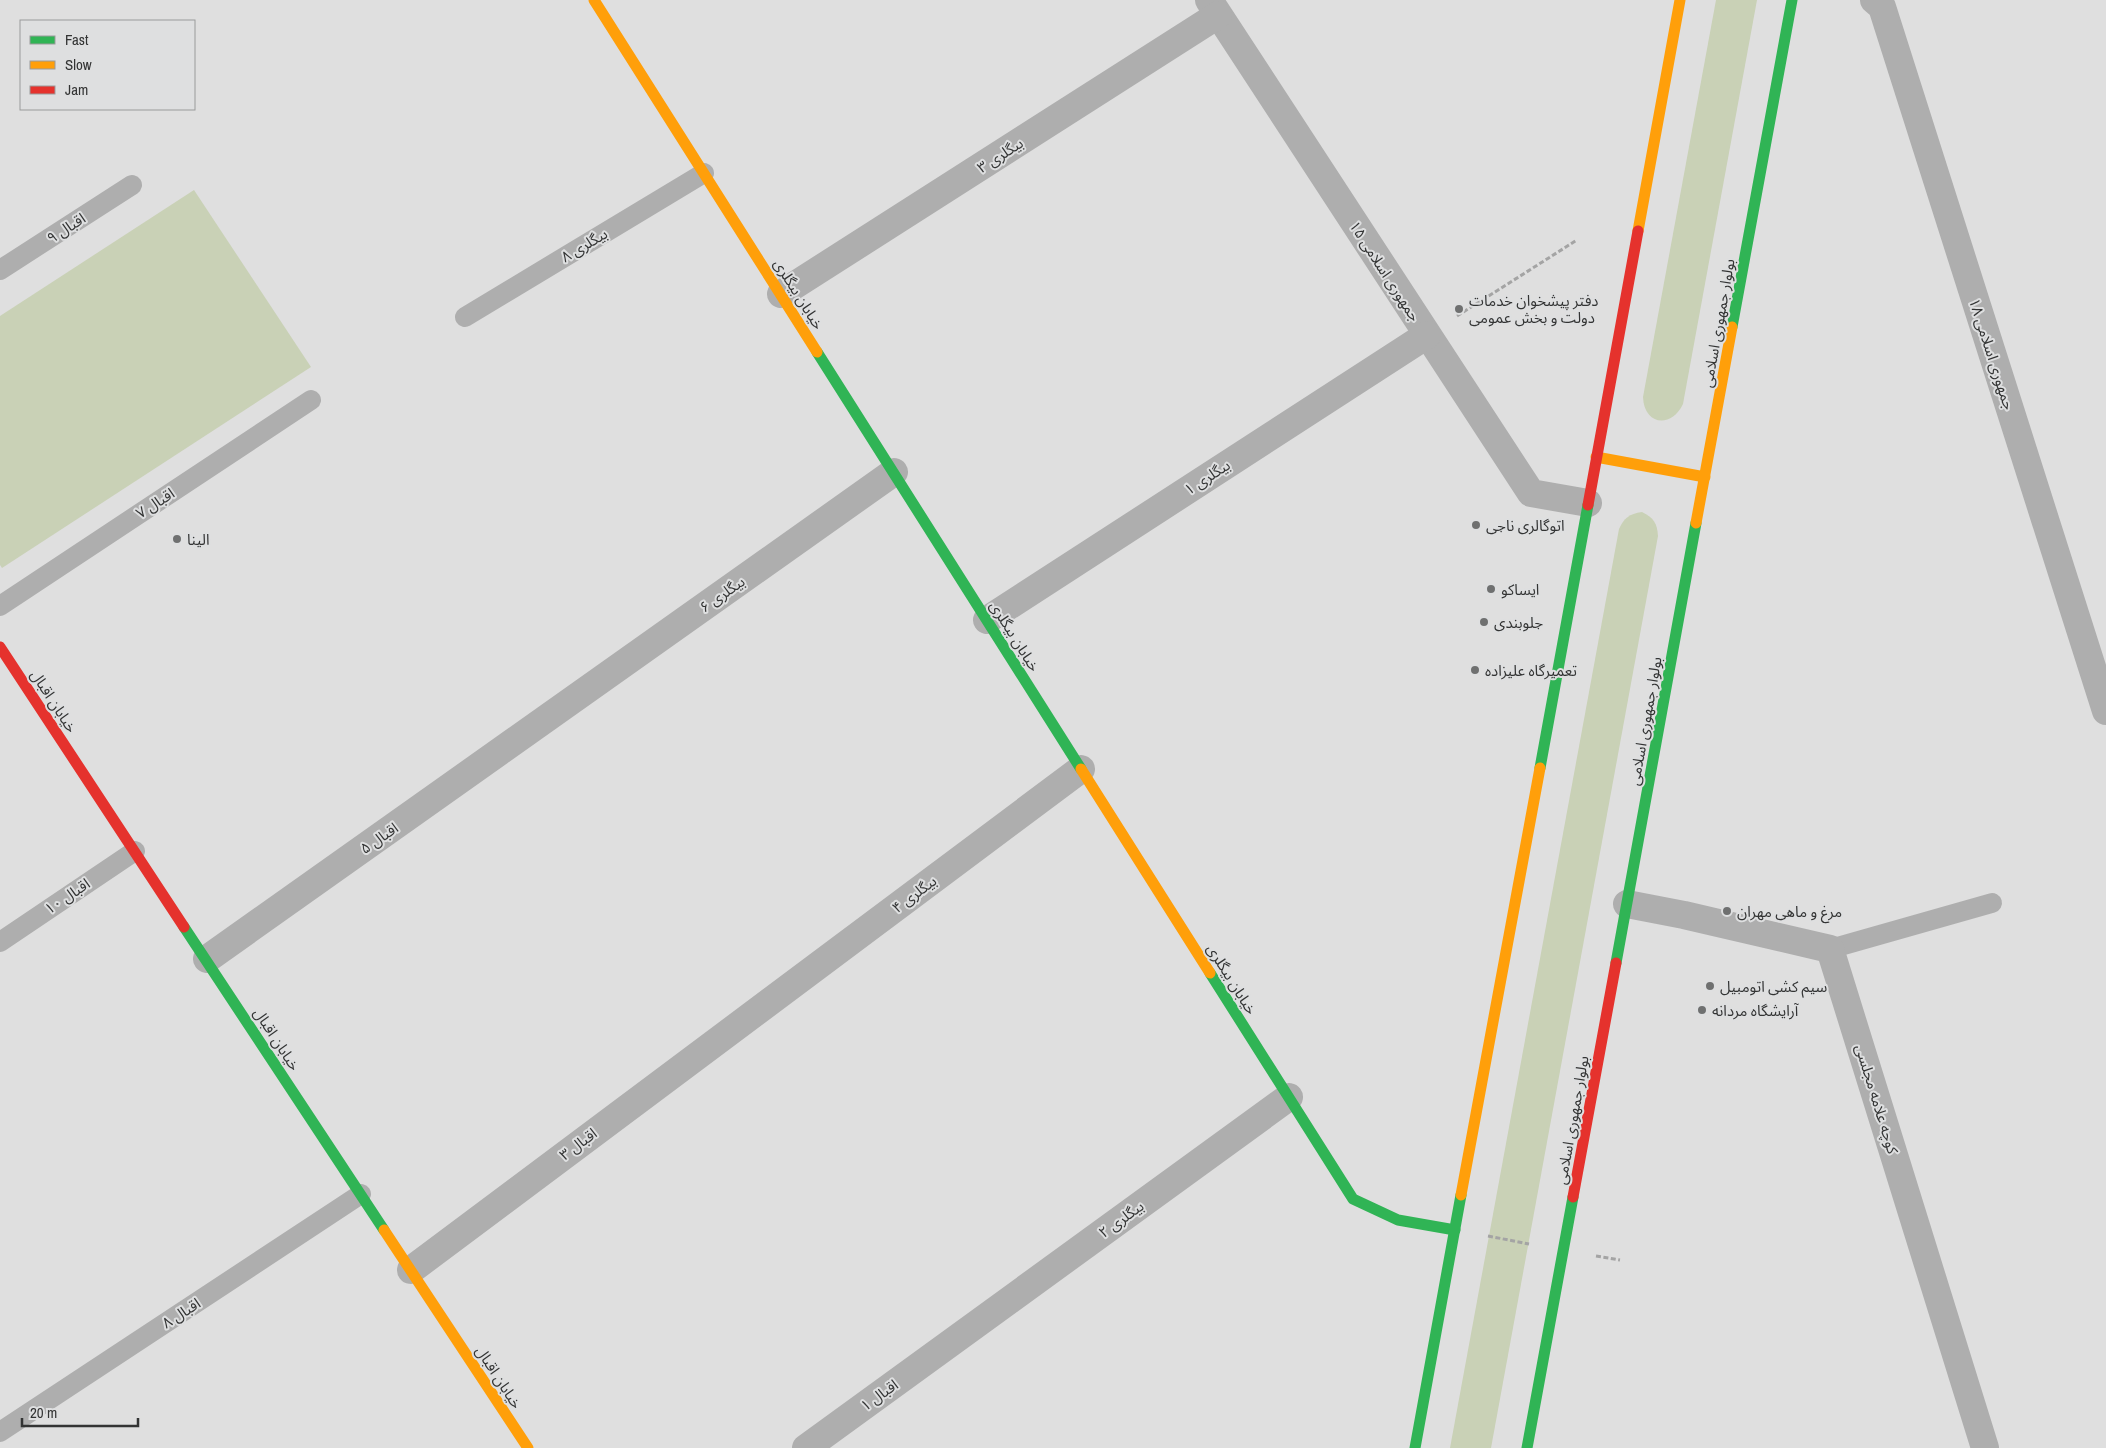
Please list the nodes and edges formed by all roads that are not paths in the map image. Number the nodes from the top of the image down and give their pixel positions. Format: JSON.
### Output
{"nodes":[{"id":1,"x":594,"y":0,"type":"edge"},
{"id":2,"x":1680,"y":0,"type":"edge"},
{"id":3,"x":1792,"y":0,"type":"edge"},
{"id":4,"x":1874,"y":0,"type":"edge"},
{"id":5,"x":1213,"y":7,"type":"edge"},
{"id":6,"x":704,"y":173,"type":"junction"},
{"id":7,"x":132,"y":185,"type":"dead end"},
{"id":8,"x":0,"y":270,"type":"edge"},
{"id":9,"x":781,"y":294,"type":"junction"},
{"id":10,"x":465,"y":317,"type":"dead end"},
{"id":11,"x":1427,"y":335,"type":"junction"},
{"id":12,"x":310,"y":400,"type":"dead end"},
{"id":13,"x":1596,"y":457,"type":"junction"},
{"id":14,"x":894,"y":472,"type":"junction"},
{"id":15,"x":1705,"y":476,"type":"junction"},
{"id":16,"x":1588,"y":503,"type":"junction"},
{"id":17,"x":0,"y":606,"type":"edge"},
{"id":18,"x":987,"y":620,"type":"junction"},
{"id":19,"x":0,"y":647,"type":"edge"},
{"id":20,"x":2106,"y":711,"type":"edge"},
{"id":21,"x":551,"y":716,"type":"joint"},
{"id":22,"x":1081,"y":768,"type":"junction"},
{"id":23,"x":135,"y":851,"type":"junction"},
{"id":24,"x":1992,"y":903,"type":"dead end"},
{"id":25,"x":1627,"y":904,"type":"junction"},
{"id":26,"x":0,"y":942,"type":"edge"},
{"id":27,"x":1830,"y":949,"type":"junction"},
{"id":28,"x":207,"y":960,"type":"junction"},
{"id":29,"x":746,"y":1019,"type":"joint"},
{"id":30,"x":1289,"y":1097,"type":"junction"},
{"id":31,"x":361,"y":1194,"type":"junction"},
{"id":32,"x":1455,"y":1230,"type":"junction"},
{"id":33,"x":411,"y":1270,"type":"junction"},
{"id":34,"x":953,"y":1341,"type":"joint"},
{"id":35,"x":0,"y":1432,"type":"edge"},
{"id":36,"x":528,"y":1448,"type":"edge"},
{"id":37,"x":806,"y":1448,"type":"edge"},
{"id":38,"x":1415,"y":1448,"type":"edge"},
{"id":39,"x":1527,"y":1448,"type":"edge"},
{"id":40,"x":1985,"y":1448,"type":"edge"}],
"edges":[{"from":1,"to":6,"type":"main road","name":"خیابان بیگلری"},
{"from":2,"to":13,"type":"main road"},
{"from":3,"to":15,"type":"main road","name":"بولوار جمهوری اسلامی"},
{"from":4,"to":20,"type":"street","name":"جمهوری اسلامی ۱۸"},
{"from":5,"to":9,"type":"street","name":"بیگلری ۳"},
{"from":5,"to":11,"type":"street","name":"جمهوری اسلامی ۱۵"},
{"from":6,"to":9,"type":"main road","name":"خیابان بیگلری"},
{"from":6,"to":10,"type":"lane","name":"بیگلری ۸"},
{"from":7,"to":8,"type":"lane","name":"اقبال ۹"},
{"from":9,"to":14,"type":"main road","name":"خیابان بیگلری"},
{"from":11,"to":16,"type":"street","name":"جمهوری اسلامی ۱۵"},
{"from":11,"to":18,"type":"street","name":"بیگلری ۱"},
{"from":12,"to":17,"type":"lane","name":"اقبال ۷"},
{"from":13,"to":15,"type":"main road"},
{"from":13,"to":16,"type":"main road"},
{"from":14,"to":18,"type":"main road","name":"خیابان بیگلری"},
{"from":14,"to":21,"type":"street","name":"بیگلری ۶"},
{"from":15,"to":25,"type":"main road","name":"بولوار جمهوری اسلامی"},
{"from":16,"to":32,"type":"main road"},
{"from":18,"to":22,"type":"main road","name":"خیابان بیگلری"},
{"from":19,"to":23,"type":"main road","name":"خیابان اقبال"},
{"from":21,"to":28,"type":"street","name":"اقبال ۵"},
{"from":22,"to":29,"type":"street","name":"بیگلری ۴"},
{"from":22,"to":30,"type":"main road","name":"خیابان بیگلری"},
{"from":23,"to":26,"type":"lane","name":"اقبال ۱۰"},
{"from":23,"to":28,"type":"main road","name":"خیابان اقبال"},
{"from":24,"to":27,"type":"lane"},
{"from":25,"to":27,"type":"street"},
{"from":25,"to":39,"type":"main road","name":"بولوار جمهوری اسلامی"},
{"from":27,"to":40,"type":"street","name":"کوچه علامه مجلسی"},
{"from":28,"to":31,"type":"main road","name":"خیابان اقبال"},
{"from":29,"to":33,"type":"street","name":"اقبال ۳"},
{"from":30,"to":32,"type":"main road","name":"خیابان بیگلری"},
{"from":30,"to":34,"type":"street","name":"بیگلری ۲"},
{"from":31,"to":33,"type":"main road","name":"خیابان اقبال"},
{"from":31,"to":35,"type":"lane","name":"اقبال ۸"},
{"from":32,"to":38,"type":"main road"},
{"from":33,"to":36,"type":"main road","name":"خیابان اقبال"},
{"from":34,"to":37,"type":"street","name":"اقبال ۱"}]}
